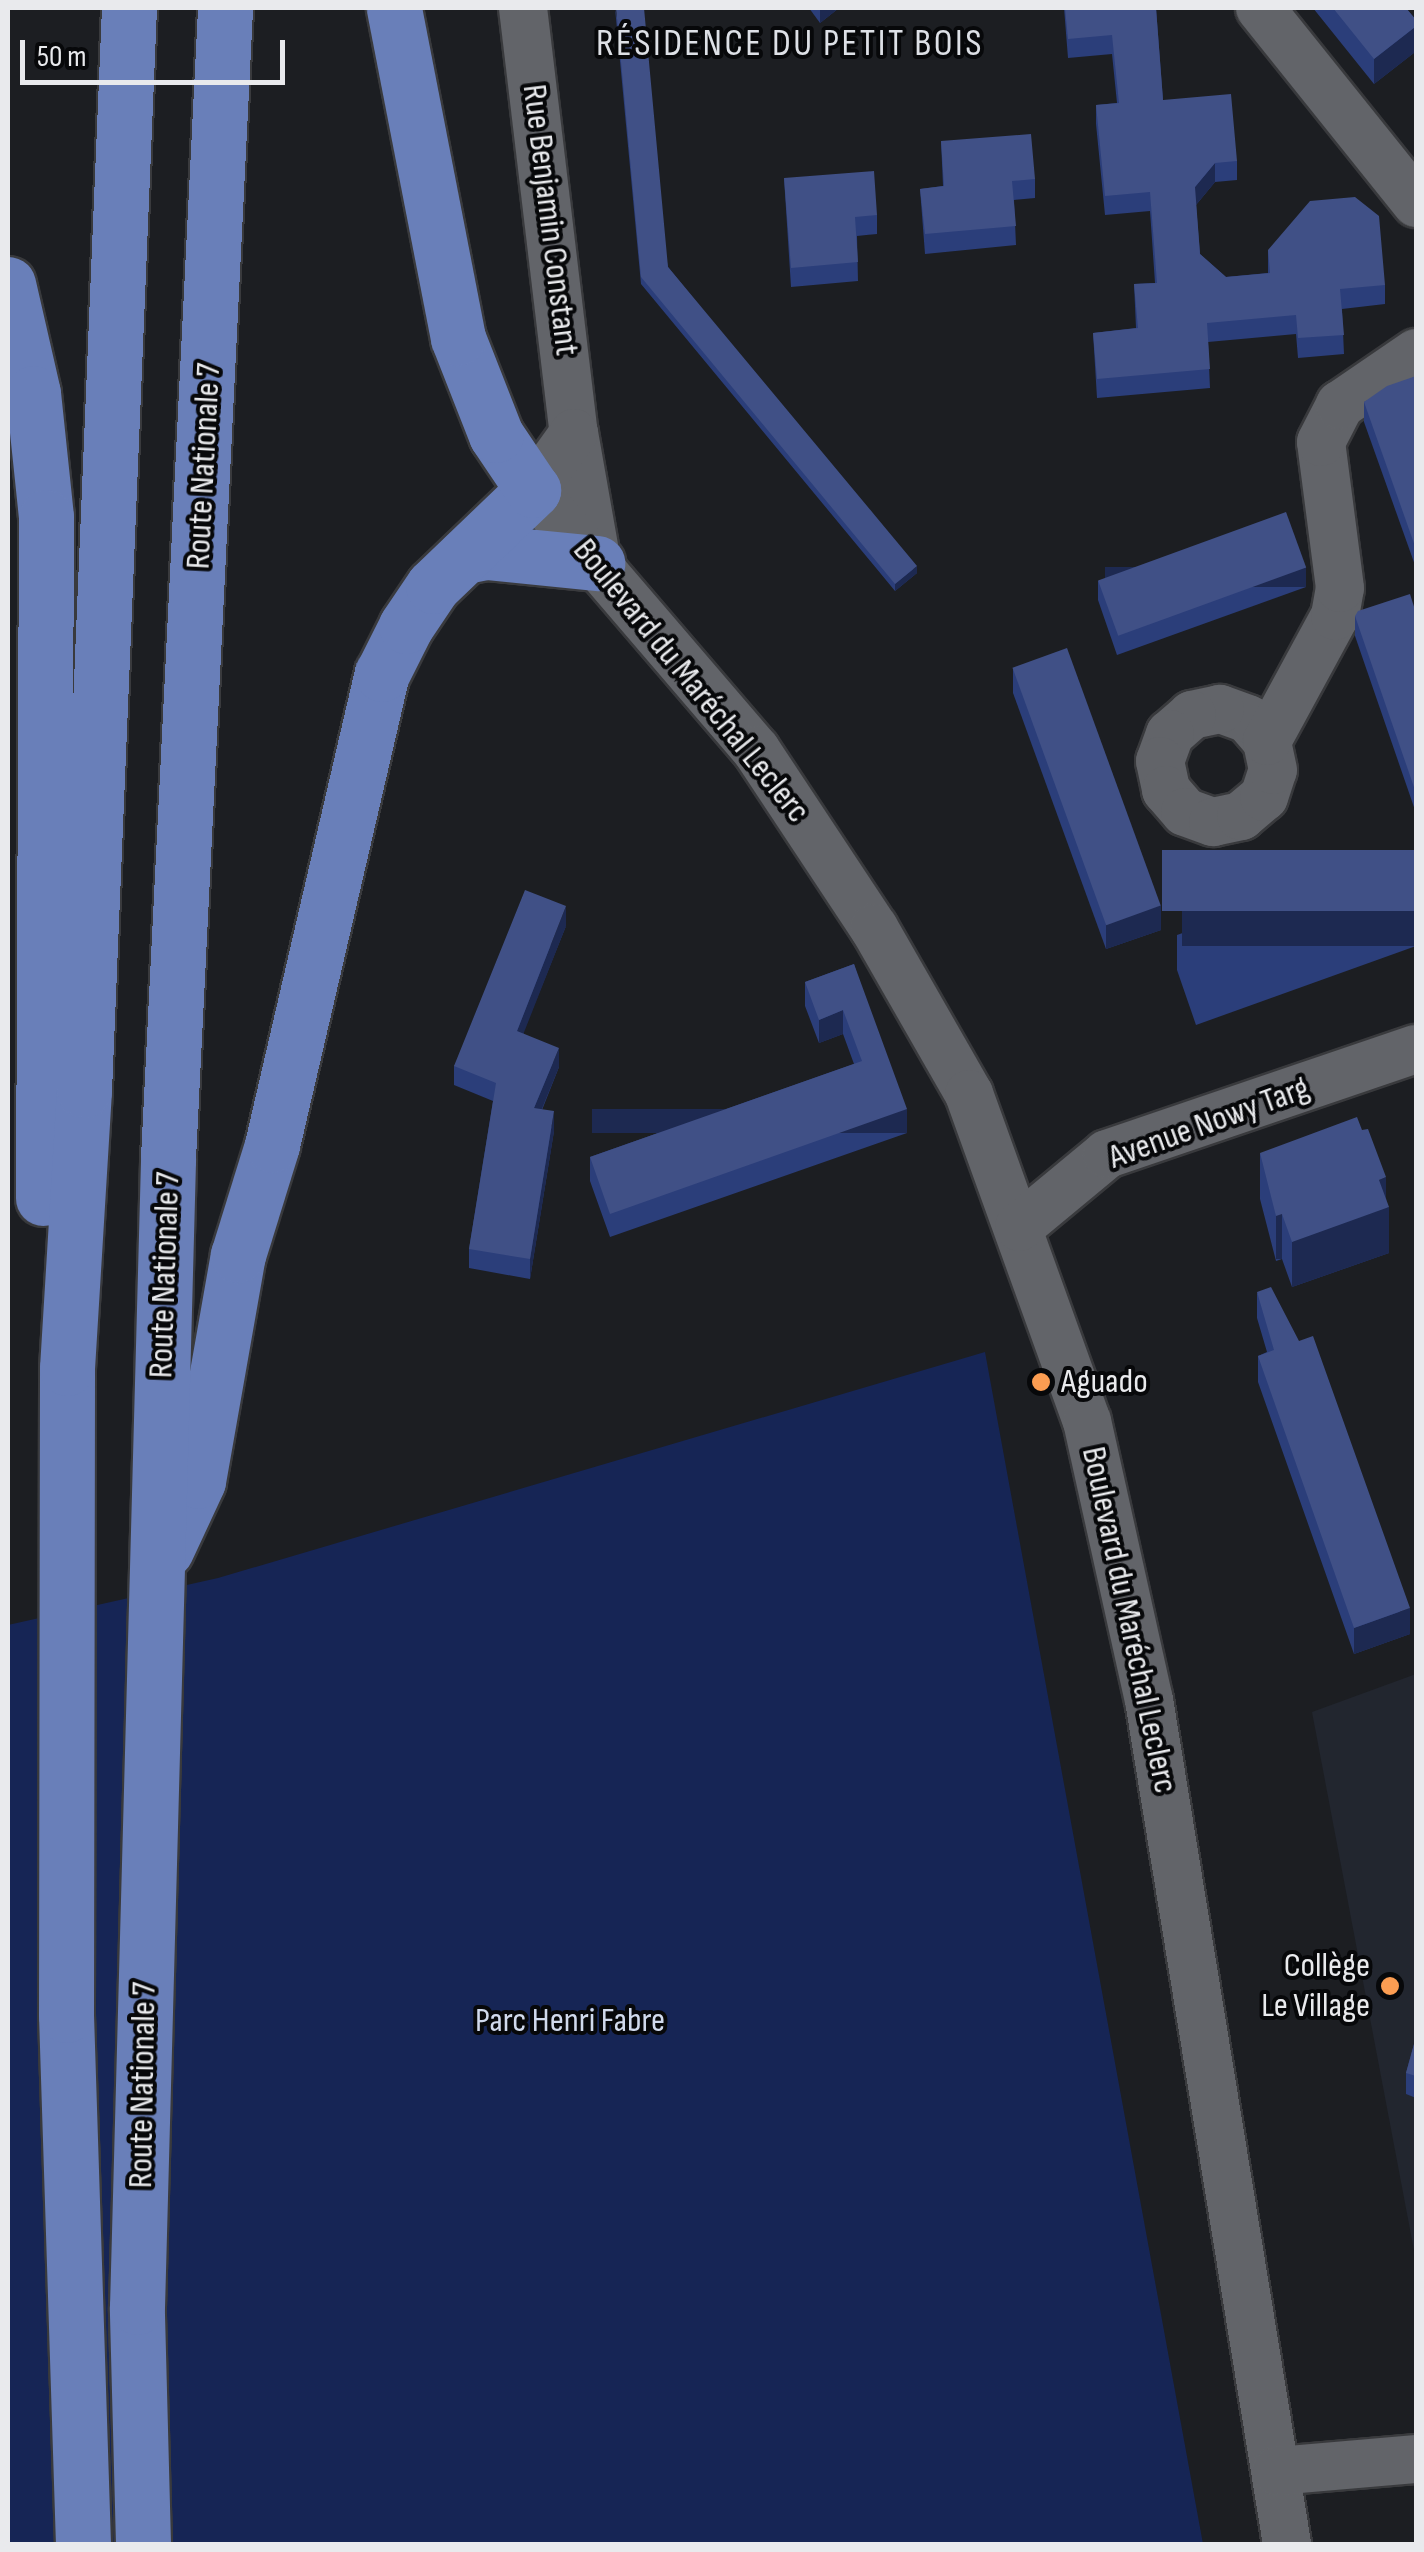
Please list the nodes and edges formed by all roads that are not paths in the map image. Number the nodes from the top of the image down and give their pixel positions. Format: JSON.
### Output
{"nodes":[{"id":1,"x":129,"y":8,"type":"edge"},
{"id":2,"x":225,"y":8,"type":"edge"},
{"id":3,"x":394,"y":8,"type":"edge"},
{"id":4,"x":523,"y":8,"type":"edge"},
{"id":5,"x":1260,"y":8,"type":"edge"},
{"id":6,"x":1416,"y":202,"type":"edge"},
{"id":7,"x":8,"y":284,"type":"edge"},
{"id":8,"x":1416,"y":353,"type":"edge"},
{"id":9,"x":574,"y":434,"type":"junction"},
{"id":10,"x":534,"y":490,"type":"junction"},
{"id":11,"x":466,"y":556,"type":"junction"},
{"id":12,"x":597,"y":563,"type":"junction"},
{"id":13,"x":1267,"y":741,"type":"dead end"},
{"id":14,"x":1416,"y":1050,"type":"edge"},
{"id":15,"x":1019,"y":1227,"type":"junction"},
{"id":16,"x":67,"y":1368,"type":"junction"},
{"id":17,"x":157,"y":1570,"type":"junction"},
{"id":18,"x":1416,"y":2459,"type":"edge"},
{"id":19,"x":1276,"y":2471,"type":"junction"},
{"id":20,"x":82,"y":2544,"type":"edge"},
{"id":21,"x":143,"y":2544,"type":"edge"},
{"id":22,"x":1287,"y":2544,"type":"edge"}],
"edges":[{"from":1,"to":16,"type":"main road","name":"Route Nationale 7"},
{"from":2,"to":17,"type":"main road","name":"Route Nationale 7"},
{"from":3,"to":10,"type":"main road"},
{"from":4,"to":9,"type":"street","name":"Rue Benjamin Constant"},
{"from":5,"to":6,"type":"street"},
{"from":7,"to":16,"type":"main road"},
{"from":8,"to":13,"type":"street"},
{"from":9,"to":10,"type":"street"},
{"from":9,"to":12,"type":"street","name":"Rue Benjamin Constant"},
{"from":10,"to":11,"type":"main road"},
{"from":10,"to":12,"type":"street","name":"Boulevard du Maréchal Leclerc"},
{"from":11,"to":12,"type":"main road"},
{"from":11,"to":17,"type":"main road"},
{"from":12,"to":15,"type":"street","name":"Boulevard du Maréchal Leclerc"},
{"from":14,"to":15,"type":"street","name":"Avenue Nowy Targ"},
{"from":15,"to":19,"type":"street","name":"Boulevard du Maréchal Leclerc"},
{"from":16,"to":20,"type":"main road","name":"Route Nationale 7"},
{"from":17,"to":21,"type":"main road","name":"Route Nationale 7"},
{"from":18,"to":19,"type":"street"},
{"from":19,"to":22,"type":"street","name":"Boulevard du Maréchal Leclerc"}]}
